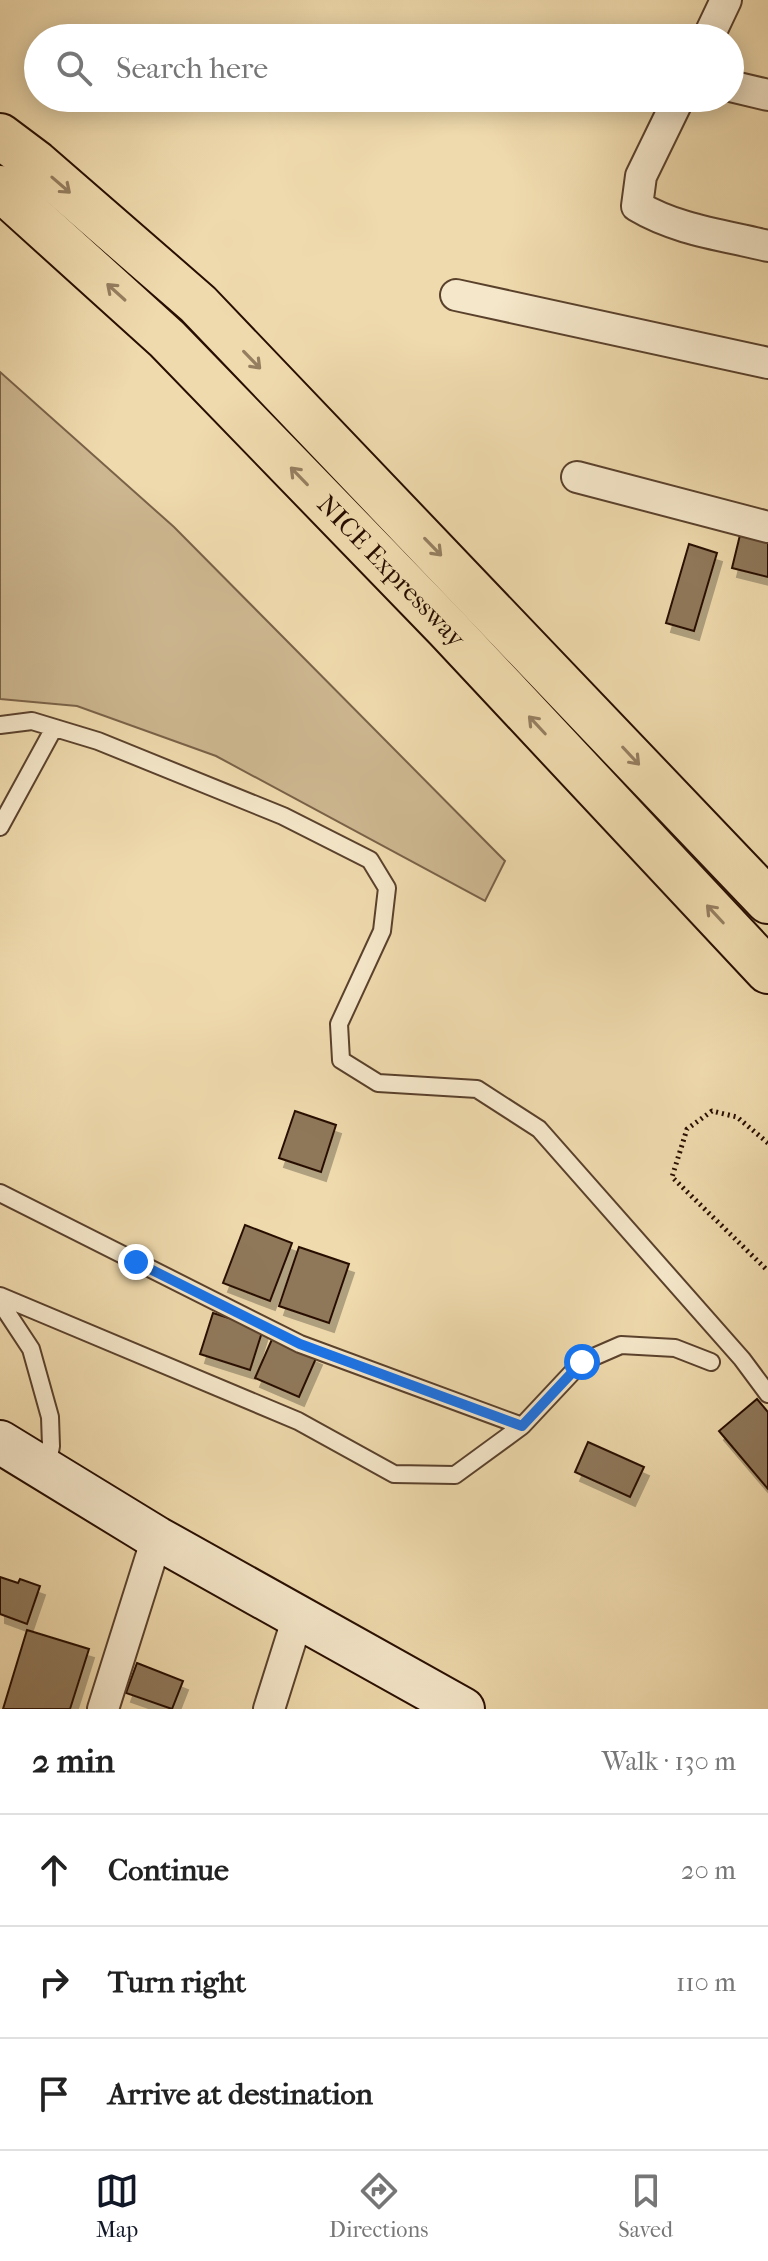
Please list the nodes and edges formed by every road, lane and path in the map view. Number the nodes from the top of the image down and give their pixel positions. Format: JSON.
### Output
{"nodes":[{"id":1,"x":726,"y":0,"type":"edge"},
{"id":2,"x":715,"y":24,"type":"edge"},
{"id":3,"x":744,"y":89,"type":"edge"},
{"id":4,"x":768,"y":95,"type":"edge"},
{"id":5,"x":672,"y":112,"type":"edge"},
{"id":6,"x":0,"y":136,"type":"edge"},
{"id":7,"x":0,"y":188,"type":"edge"},
{"id":8,"x":768,"y":246,"type":"edge"},
{"id":9,"x":456,"y":295,"type":"dead end"},
{"id":10,"x":768,"y":363,"type":"edge"},
{"id":11,"x":577,"y":477,"type":"dead end"},
{"id":12,"x":768,"y":527,"type":"edge"},
{"id":13,"x":0,"y":725,"type":"edge"},
{"id":14,"x":54,"y":728,"type":"junction"},
{"id":15,"x":0,"y":827,"type":"edge"},
{"id":16,"x":768,"y":901,"type":"edge"},
{"id":17,"x":768,"y":971,"type":"edge"},
{"id":18,"x":768,"y":1143,"type":"edge"},
{"id":19,"x":0,"y":1193,"type":"edge"},
{"id":20,"x":768,"y":1271,"type":"edge"},
{"id":21,"x":0,"y":1299,"type":"edge"},
{"id":22,"x":711,"y":1362,"type":"dead end"},
{"id":23,"x":768,"y":1394,"type":"edge"},
{"id":24,"x":522,"y":1426,"type":"junction"},
{"id":25,"x":0,"y":1442,"type":"edge"},
{"id":26,"x":47,"y":1471,"type":"junction"},
{"id":27,"x":157,"y":1538,"type":"junction"},
{"id":28,"x":298,"y":1617,"type":"junction"},
{"id":29,"x":445,"y":1705,"type":"edge"},
{"id":30,"x":103,"y":1709,"type":"edge"},
{"id":31,"x":269,"y":1709,"type":"edge"}],
"edges":[{"from":1,"to":2,"type":"street"},
{"from":3,"to":4,"type":"street"},
{"from":5,"to":8,"type":"street"},
{"from":6,"to":16,"type":"highway","name":"NICE Expressway","one_way":true},
{"from":17,"to":7,"type":"highway","name":"NICE Expressway","one_way":true},
{"from":9,"to":10,"type":"street"},
{"from":11,"to":12,"type":"street"},
{"from":13,"to":14,"type":"lane"},
{"from":14,"to":15,"type":"lane"},
{"from":14,"to":23,"type":"lane"},
{"from":18,"to":20,"type":"path"},
{"from":19,"to":24,"type":"lane"},
{"from":21,"to":24,"type":"lane"},
{"from":21,"to":26,"type":"lane"},
{"from":22,"to":24,"type":"lane"},
{"from":25,"to":26,"type":"street"},
{"from":26,"to":27,"type":"street"},
{"from":27,"to":28,"type":"street"},
{"from":27,"to":30,"type":"street"},
{"from":28,"to":29,"type":"street"},
{"from":28,"to":31,"type":"street"}]}
